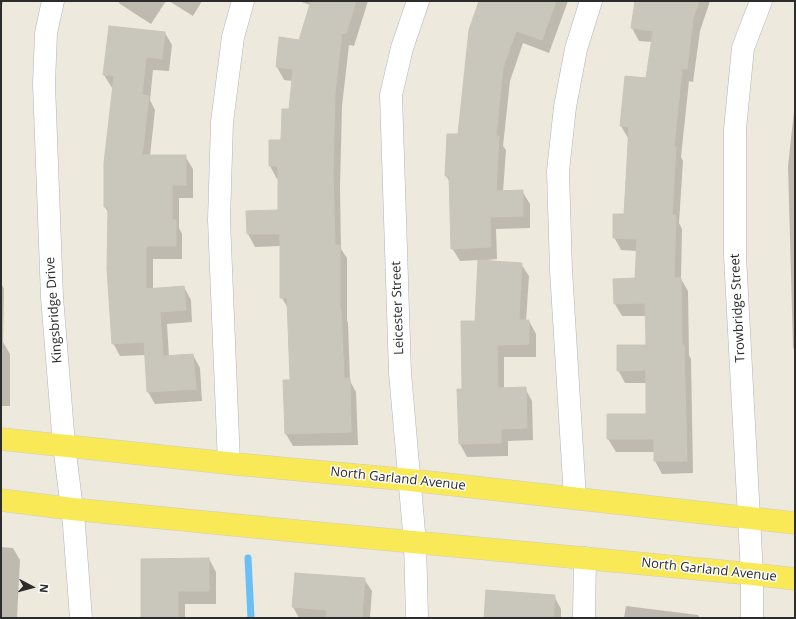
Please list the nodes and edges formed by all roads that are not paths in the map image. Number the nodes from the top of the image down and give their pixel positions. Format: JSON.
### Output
{"nodes":[{"id":1,"x":53,"y":1,"type":"edge"},
{"id":2,"x":243,"y":1,"type":"edge"},
{"id":3,"x":418,"y":1,"type":"edge"},
{"id":4,"x":590,"y":1,"type":"edge"},
{"id":5,"x":761,"y":1,"type":"edge"},
{"id":6,"x":1,"y":439,"type":"edge"},
{"id":7,"x":64,"y":445,"type":"junction"},
{"id":8,"x":229,"y":463,"type":"junction"},
{"id":9,"x":410,"y":480,"type":"junction"},
{"id":10,"x":575,"y":498,"type":"junction"},
{"id":11,"x":1,"y":500,"type":"edge"},
{"id":12,"x":72,"y":509,"type":"junction"},
{"id":13,"x":748,"y":517,"type":"junction"},
{"id":14,"x":795,"y":522,"type":"edge"},
{"id":15,"x":415,"y":543,"type":"junction"},
{"id":16,"x":585,"y":558,"type":"junction"},
{"id":17,"x":752,"y":574,"type":"junction"},
{"id":18,"x":795,"y":579,"type":"edge"},
{"id":19,"x":81,"y":618,"type":"edge"},
{"id":20,"x":417,"y":618,"type":"edge"},
{"id":21,"x":584,"y":618,"type":"edge"},
{"id":22,"x":752,"y":618,"type":"edge"}],
"edges":[{"from":1,"to":7,"type":"street","name":"Kingsbridge Drive"},
{"from":2,"to":8,"type":"street"},
{"from":3,"to":9,"type":"street","name":"Leicester Street"},
{"from":4,"to":10,"type":"street"},
{"from":5,"to":13,"type":"street","name":"Trowbridge Street"},
{"from":6,"to":7,"type":"main road","name":"North Garland Avenue"},
{"from":7,"to":8,"type":"main road","name":"North Garland Avenue"},
{"from":7,"to":12,"type":"street","name":"Kingsbridge Drive"},
{"from":8,"to":9,"type":"main road","name":"North Garland Avenue"},
{"from":9,"to":10,"type":"main road","name":"North Garland Avenue"},
{"from":9,"to":15,"type":"street","name":"Leicester Street"},
{"from":10,"to":13,"type":"main road","name":"North Garland Avenue"},
{"from":11,"to":12,"type":"main road","name":"North Garland Avenue"},
{"from":12,"to":15,"type":"main road","name":"North Garland Avenue"},
{"from":12,"to":19,"type":"street","name":"Kingsbridge Drive"},
{"from":13,"to":14,"type":"main road","name":"North Garland Avenue"},
{"from":13,"to":17,"type":"street","name":"Trowbridge Street"},
{"from":15,"to":16,"type":"main road","name":"North Garland Avenue"},
{"from":15,"to":20,"type":"street","name":"Leicester Street"},
{"from":16,"to":17,"type":"main road","name":"North Garland Avenue"},
{"from":16,"to":21,"type":"street"},
{"from":17,"to":18,"type":"main road","name":"North Garland Avenue"},
{"from":17,"to":22,"type":"street","name":"Trowbridge Street"}]}
